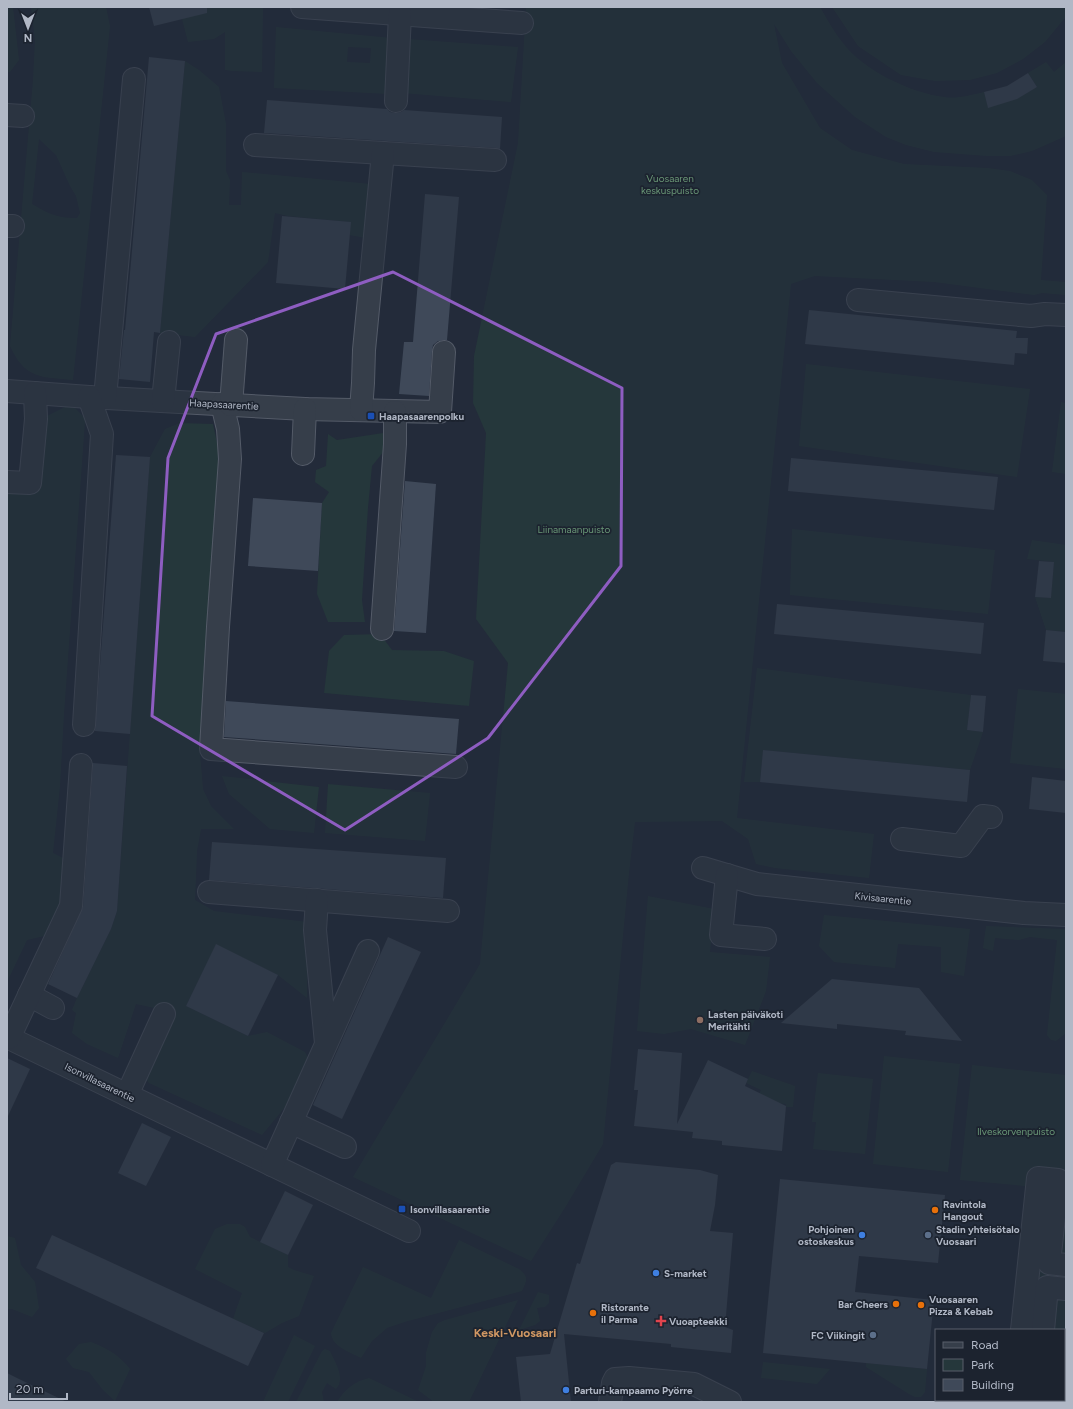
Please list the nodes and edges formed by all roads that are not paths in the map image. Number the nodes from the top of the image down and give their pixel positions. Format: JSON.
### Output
{"nodes":[{"id":1,"x":302,"y":7,"type":"edge"},
{"id":2,"x":405,"y":12,"type":"edge"},
{"id":3,"x":522,"y":23,"type":"dead end"},
{"id":4,"x":134,"y":79,"type":"dead end"},
{"id":5,"x":396,"y":101,"type":"dead end"},
{"id":6,"x":255,"y":145,"type":"dead end"},
{"id":7,"x":382,"y":153,"type":"junction"},
{"id":8,"x":495,"y":160,"type":"dead end"},
{"id":9,"x":858,"y":300,"type":"dead end"},
{"id":10,"x":1055,"y":314,"type":"edge"},
{"id":11,"x":236,"y":340,"type":"dead end"},
{"id":12,"x":169,"y":342,"type":"dead end"},
{"id":13,"x":444,"y":352,"type":"dead end"},
{"id":14,"x":7,"y":391,"type":"edge"},
{"id":15,"x":35,"y":393,"type":"junction"},
{"id":16,"x":97,"y":397,"type":"junction"},
{"id":17,"x":162,"y":401,"type":"junction"},
{"id":18,"x":226,"y":404,"type":"junction"},
{"id":19,"x":305,"y":409,"type":"junction"},
{"id":20,"x":361,"y":410,"type":"junction"},
{"id":21,"x":395,"y":412,"type":"junction"},
{"id":22,"x":303,"y":454,"type":"dead end"},
{"id":23,"x":7,"y":482,"type":"edge"},
{"id":24,"x":382,"y":629,"type":"dead end"},
{"id":25,"x":84,"y":725,"type":"dead end"},
{"id":26,"x":81,"y":765,"type":"dead end"},
{"id":27,"x":456,"y":767,"type":"dead end"},
{"id":28,"x":991,"y":817,"type":"dead end"},
{"id":29,"x":902,"y":839,"type":"dead end"},
{"id":30,"x":703,"y":868,"type":"dead end"},
{"id":31,"x":727,"y":875,"type":"junction"},
{"id":32,"x":209,"y":892,"type":"dead end"},
{"id":33,"x":316,"y":900,"type":"junction"},
{"id":34,"x":448,"y":911,"type":"dead end"},
{"id":35,"x":1066,"y":915,"type":"edge"},
{"id":36,"x":765,"y":939,"type":"dead end"},
{"id":37,"x":368,"y":951,"type":"dead end"},
{"id":38,"x":29,"y":996,"type":"junction"},
{"id":39,"x":53,"y":1008,"type":"dead end"},
{"id":40,"x":164,"y":1014,"type":"dead end"},
{"id":41,"x":8,"y":1038,"type":"edge"},
{"id":42,"x":326,"y":1045,"type":"junction"},
{"id":43,"x":127,"y":1095,"type":"junction"},
{"id":44,"x":291,"y":1122,"type":"junction"},
{"id":45,"x":345,"y":1147,"type":"dead end"},
{"id":46,"x":272,"y":1165,"type":"junction"},
{"id":47,"x":409,"y":1230,"type":"dead end"},
{"id":48,"x":1066,"y":1265,"type":"edge"},
{"id":49,"x":1066,"y":1289,"type":"edge"},
{"id":50,"x":1022,"y":1329,"type":"edge"},
{"id":51,"x":1043,"y":1329,"type":"edge"},
{"id":52,"x":610,"y":1402,"type":"edge"},
{"id":53,"x":730,"y":1402,"type":"edge"}],
"edges":[{"from":1,"to":2,"type":"street"},
{"from":2,"to":3,"type":"street"},
{"from":2,"to":5,"type":"street"},
{"from":4,"to":16,"type":"street"},
{"from":6,"to":7,"type":"street"},
{"from":7,"to":8,"type":"street"},
{"from":7,"to":20,"type":"street"},
{"from":9,"to":10,"type":"street"},
{"from":11,"to":18,"type":"street"},
{"from":12,"to":17,"type":"street"},
{"from":13,"to":21,"type":"street","name":"Haapasaarentie"},
{"from":14,"to":15,"type":"street","name":"Haapasaarentie"},
{"from":15,"to":16,"type":"street","name":"Haapasaarentie"},
{"from":15,"to":23,"type":"street"},
{"from":16,"to":17,"type":"street","name":"Haapasaarentie"},
{"from":16,"to":25,"type":"street"},
{"from":17,"to":18,"type":"street","name":"Haapasaarentie"},
{"from":18,"to":19,"type":"street","name":"Haapasaarentie"},
{"from":18,"to":27,"type":"street"},
{"from":19,"to":20,"type":"street","name":"Haapasaarentie"},
{"from":19,"to":22,"type":"street"},
{"from":20,"to":21,"type":"street","name":"Haapasaarentie"},
{"from":21,"to":24,"type":"street"},
{"from":26,"to":38,"type":"street"},
{"from":28,"to":29,"type":"street"},
{"from":30,"to":31,"type":"street","name":"Kivisaarentie"},
{"from":31,"to":35,"type":"street","name":"Kivisaarentie"},
{"from":31,"to":36,"type":"street"},
{"from":32,"to":33,"type":"street"},
{"from":33,"to":34,"type":"street"},
{"from":33,"to":42,"type":"street"},
{"from":37,"to":42,"type":"street"},
{"from":38,"to":39,"type":"street"},
{"from":38,"to":41,"type":"street"},
{"from":40,"to":43,"type":"street"},
{"from":41,"to":43,"type":"street","name":"Isonvillasaarentie"},
{"from":42,"to":44,"type":"street"},
{"from":43,"to":46,"type":"street","name":"Isonvillasaarentie"},
{"from":44,"to":45,"type":"street"},
{"from":44,"to":46,"type":"street"},
{"from":46,"to":47,"type":"street","name":"Isonvillasaarentie"},
{"from":48,"to":50,"type":"street"},
{"from":49,"to":51,"type":"street"},
{"from":52,"to":53,"type":"street"}]}
